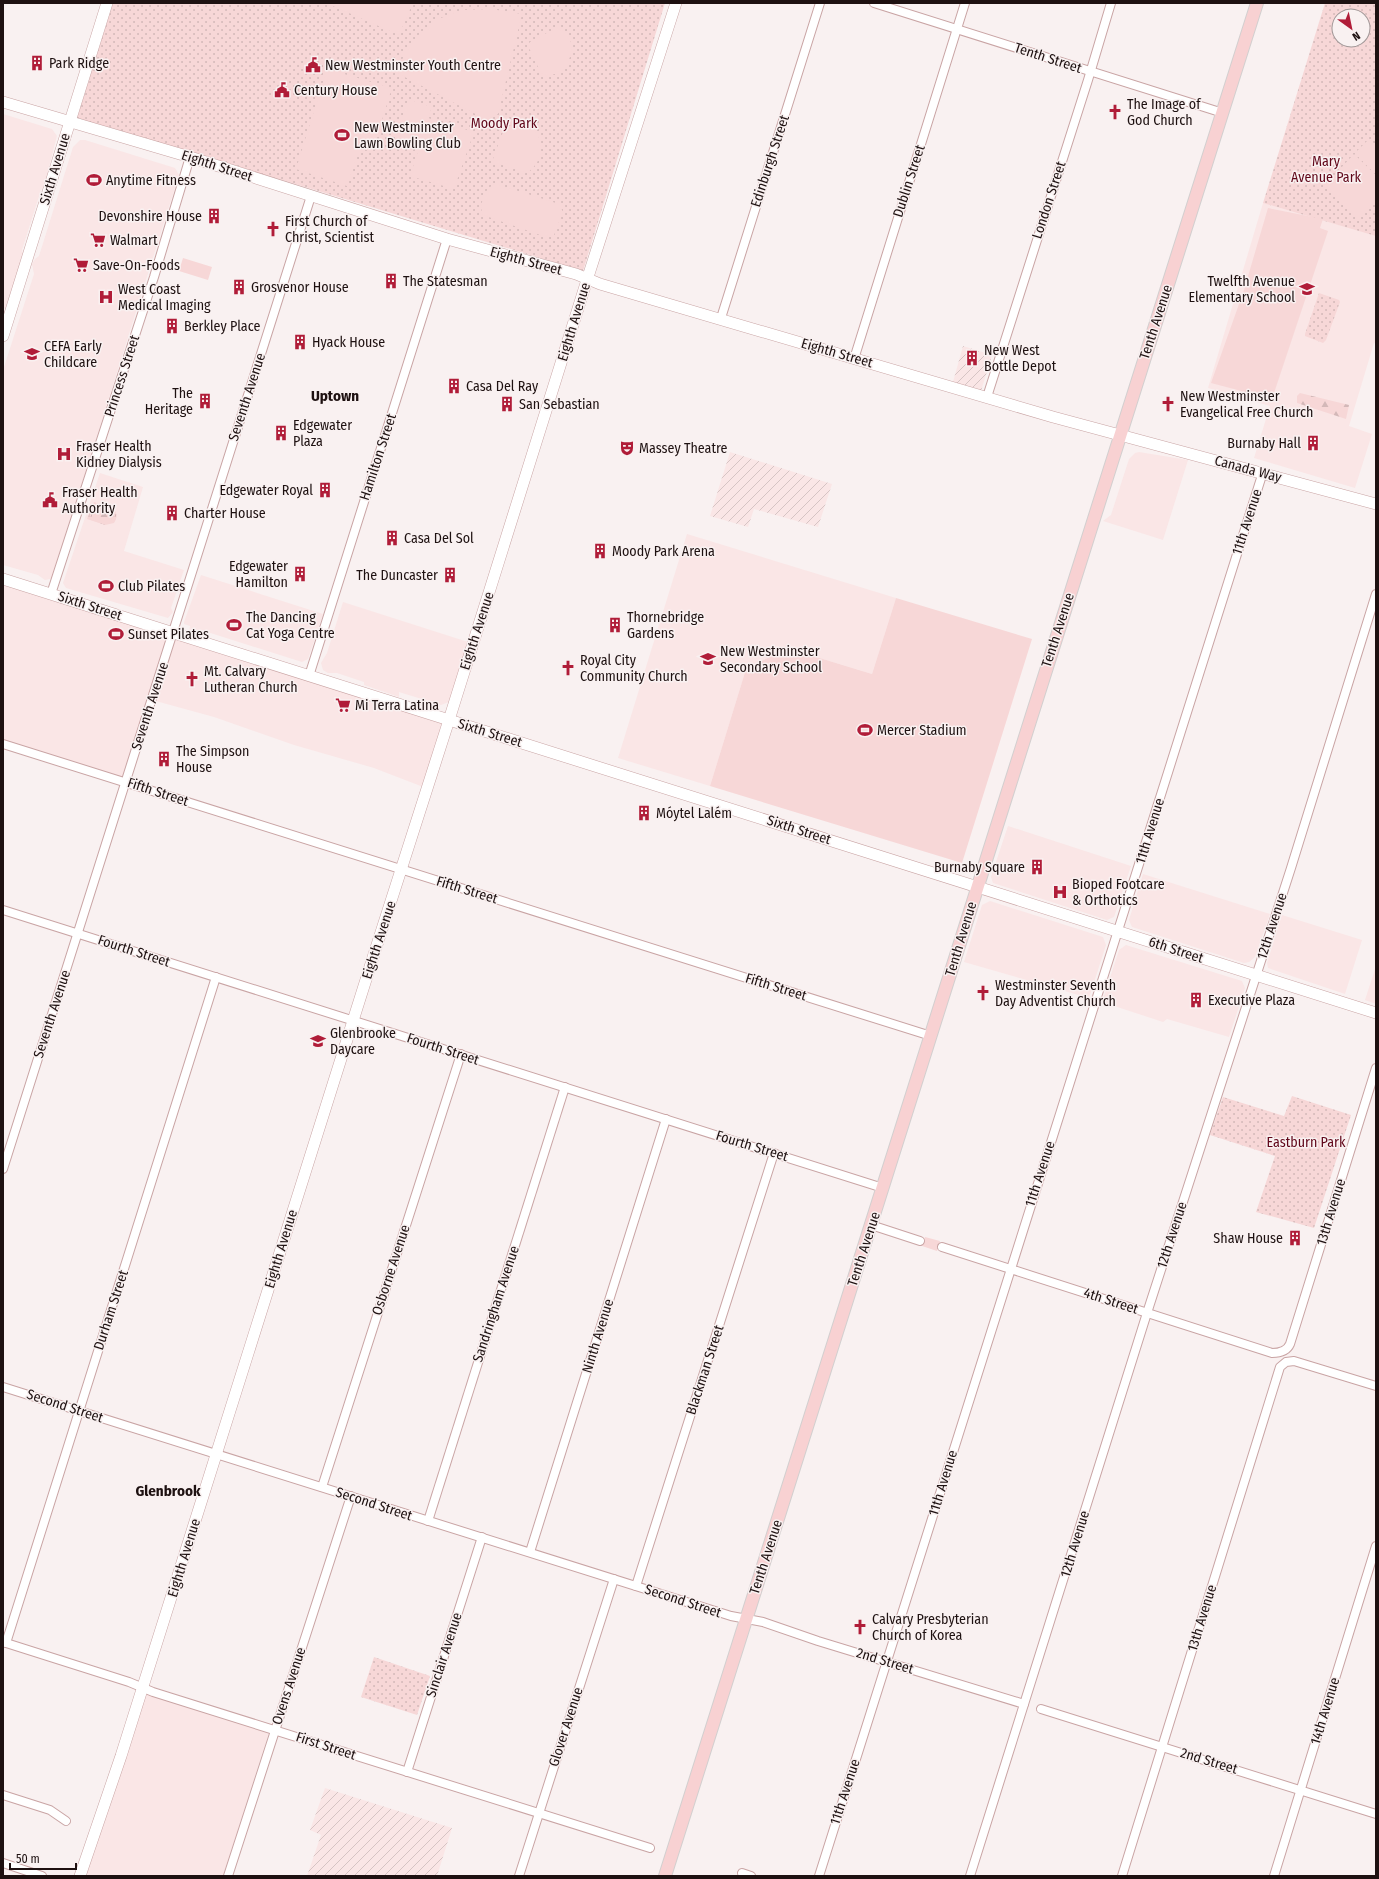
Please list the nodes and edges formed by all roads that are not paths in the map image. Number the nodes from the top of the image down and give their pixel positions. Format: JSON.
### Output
{"nodes":[{"id":1,"x":107,"y":3,"type":"edge"},
{"id":2,"x":676,"y":3,"type":"edge"},
{"id":3,"x":820,"y":3,"type":"edge"},
{"id":4,"x":874,"y":3,"type":"edge"},
{"id":5,"x":965,"y":3,"type":"edge"},
{"id":6,"x":1111,"y":3,"type":"edge"},
{"id":7,"x":1257,"y":3,"type":"edge"},
{"id":8,"x":956,"y":29,"type":"junction"},
{"id":9,"x":1090,"y":71,"type":"junction"},
{"id":10,"x":3,"y":102,"type":"edge"},
{"id":11,"x":1223,"y":113,"type":"junction"},
{"id":12,"x":70,"y":123,"type":"junction"},
{"id":13,"x":190,"y":157,"type":"junction"},
{"id":14,"x":311,"y":196,"type":"junction"},
{"id":15,"x":447,"y":239,"type":"junction"},
{"id":16,"x":587,"y":280,"type":"junction"},
{"id":17,"x":720,"y":318,"type":"junction"},
{"id":18,"x":3,"y":336,"type":"edge"},
{"id":19,"x":854,"y":358,"type":"junction"},
{"id":20,"x":987,"y":397,"type":"junction"},
{"id":21,"x":1120,"y":435,"type":"junction"},
{"id":22,"x":1263,"y":472,"type":"junction"},
{"id":23,"x":1376,"y":504,"type":"edge"},
{"id":24,"x":3,"y":579,"type":"edge"},
{"id":25,"x":51,"y":594,"type":"junction"},
{"id":26,"x":1376,"y":594,"type":"edge"},
{"id":27,"x":173,"y":632,"type":"junction"},
{"id":28,"x":309,"y":676,"type":"junction"},
{"id":29,"x":449,"y":720,"type":"junction"},
{"id":30,"x":3,"y":744,"type":"edge"},
{"id":31,"x":125,"y":782,"type":"junction"},
{"id":32,"x":402,"y":870,"type":"junction"},
{"id":33,"x":977,"y":886,"type":"junction"},
{"id":34,"x":3,"y":910,"type":"edge"},
{"id":35,"x":1117,"y":932,"type":"junction"},
{"id":36,"x":78,"y":933,"type":"junction"},
{"id":37,"x":1256,"y":975,"type":"junction"},
{"id":38,"x":216,"y":977,"type":"junction"},
{"id":39,"x":1376,"y":1013,"type":"edge"},
{"id":40,"x":353,"y":1020,"type":"junction"},
{"id":41,"x":931,"y":1036,"type":"junction"},
{"id":42,"x":460,"y":1054,"type":"junction"},
{"id":43,"x":1376,"y":1068,"type":"edge"},
{"id":44,"x":565,"y":1087,"type":"junction"},
{"id":45,"x":666,"y":1119,"type":"junction"},
{"id":46,"x":774,"y":1153,"type":"junction"},
{"id":47,"x":3,"y":1169,"type":"edge"},
{"id":48,"x":883,"y":1188,"type":"junction"},
{"id":49,"x":872,"y":1225,"type":"junction"},
{"id":50,"x":920,"y":1241,"type":"dead end"},
{"id":51,"x":942,"y":1248,"type":"dead end"},
{"id":52,"x":1010,"y":1268,"type":"junction"},
{"id":53,"x":1147,"y":1313,"type":"junction"},
{"id":54,"x":1281,"y":1352,"type":"joint"},
{"id":55,"x":1376,"y":1386,"type":"edge"},
{"id":56,"x":3,"y":1387,"type":"edge"},
{"id":57,"x":79,"y":1410,"type":"junction"},
{"id":58,"x":217,"y":1454,"type":"junction"},
{"id":59,"x":322,"y":1487,"type":"junction"},
{"id":60,"x":350,"y":1496,"type":"junction"},
{"id":61,"x":428,"y":1520,"type":"junction"},
{"id":62,"x":482,"y":1537,"type":"junction"},
{"id":63,"x":1376,"y":1546,"type":"edge"},
{"id":64,"x":530,"y":1552,"type":"junction"},
{"id":65,"x":614,"y":1579,"type":"junction"},
{"id":66,"x":636,"y":1586,"type":"junction"},
{"id":67,"x":746,"y":1619,"type":"junction"},
{"id":68,"x":4,"y":1643,"type":"edge"},
{"id":69,"x":887,"y":1661,"type":"junction"},
{"id":70,"x":143,"y":1688,"type":"junction"},
{"id":71,"x":1024,"y":1704,"type":"junction"},
{"id":72,"x":1041,"y":1709,"type":"dead end"},
{"id":73,"x":275,"y":1730,"type":"junction"},
{"id":74,"x":1163,"y":1747,"type":"junction"},
{"id":75,"x":407,"y":1772,"type":"junction"},
{"id":76,"x":1301,"y":1790,"type":"junction"},
{"id":77,"x":3,"y":1795,"type":"edge"},
{"id":78,"x":539,"y":1813,"type":"junction"},
{"id":79,"x":1376,"y":1814,"type":"edge"},
{"id":80,"x":66,"y":1820,"type":"dead end"},
{"id":81,"x":650,"y":1848,"type":"dead end"},
{"id":82,"x":3,"y":1863,"type":"edge"},
{"id":83,"x":742,"y":1873,"type":"dead end"},
{"id":84,"x":42,"y":1876,"type":"edge"},
{"id":85,"x":80,"y":1876,"type":"edge"},
{"id":86,"x":228,"y":1876,"type":"edge"},
{"id":87,"x":519,"y":1876,"type":"edge"},
{"id":88,"x":665,"y":1876,"type":"edge"},
{"id":89,"x":751,"y":1876,"type":"edge"},
{"id":90,"x":819,"y":1876,"type":"edge"},
{"id":91,"x":970,"y":1876,"type":"edge"},
{"id":92,"x":1122,"y":1876,"type":"edge"},
{"id":93,"x":1274,"y":1876,"type":"edge"}],
"edges":[{"from":1,"to":12,"type":"street","name":"Sixth Avenue"},
{"from":2,"to":16,"type":"street","name":"Eighth Avenue"},
{"from":3,"to":17,"type":"street","name":"Edinburgh Street"},
{"from":4,"to":8,"type":"street","name":"Tenth Street"},
{"from":5,"to":8,"type":"street","name":"Dublin Street"},
{"from":6,"to":9,"type":"street","name":"London Street"},
{"from":7,"to":11,"type":"main road","name":"Tenth Avenue"},
{"from":8,"to":9,"type":"street","name":"Tenth Street"},
{"from":8,"to":19,"type":"street","name":"Dublin Street"},
{"from":9,"to":11,"type":"street","name":"Tenth Street"},
{"from":9,"to":20,"type":"street","name":"London Street"},
{"from":10,"to":12,"type":"street","name":"Eighth Street"},
{"from":11,"to":21,"type":"main road","name":"Tenth Avenue"},
{"from":12,"to":13,"type":"street","name":"Eighth Street"},
{"from":12,"to":18,"type":"street","name":"Sixth Avenue"},
{"from":13,"to":14,"type":"street","name":"Eighth Street"},
{"from":13,"to":25,"type":"street","name":"Princess Street"},
{"from":14,"to":15,"type":"street","name":"Eighth Street"},
{"from":14,"to":27,"type":"street","name":"Seventh Avenue"},
{"from":15,"to":16,"type":"street","name":"Eighth Street"},
{"from":15,"to":28,"type":"street","name":"Hamilton Street"},
{"from":16,"to":17,"type":"street","name":"Eighth Street"},
{"from":16,"to":29,"type":"street","name":"Eighth Avenue"},
{"from":17,"to":19,"type":"street","name":"Eighth Street"},
{"from":19,"to":20,"type":"street","name":"Eighth Street"},
{"from":20,"to":21,"type":"street","name":"Eighth Street"},
{"from":21,"to":22,"type":"street","name":"Canada Way"},
{"from":21,"to":33,"type":"main road","name":"Tenth Avenue"},
{"from":22,"to":23,"type":"street","name":"Canada Way"},
{"from":22,"to":35,"type":"street","name":"11th Avenue"},
{"from":24,"to":25,"type":"street","name":"Sixth Street"},
{"from":25,"to":27,"type":"street","name":"Sixth Street"},
{"from":26,"to":37,"type":"street","name":"12th Avenue"},
{"from":27,"to":28,"type":"street","name":"Sixth Street"},
{"from":27,"to":31,"type":"street","name":"Seventh Avenue"},
{"from":28,"to":29,"type":"street","name":"Sixth Street"},
{"from":29,"to":32,"type":"street","name":"Eighth Avenue"},
{"from":29,"to":33,"type":"street","name":"Sixth Street"},
{"from":30,"to":31,"type":"street","name":"Fifth Street"},
{"from":31,"to":32,"type":"street","name":"Fifth Street"},
{"from":31,"to":36,"type":"street","name":"Seventh Avenue"},
{"from":32,"to":40,"type":"street","name":"Eighth Avenue"},
{"from":32,"to":41,"type":"street","name":"Fifth Street"},
{"from":33,"to":35,"type":"street","name":"6th Street"},
{"from":33,"to":41,"type":"main road","name":"Tenth Avenue"},
{"from":34,"to":36,"type":"street","name":"Fourth Street"},
{"from":35,"to":37,"type":"street","name":"6th Street"},
{"from":35,"to":52,"type":"street","name":"11th Avenue"},
{"from":36,"to":38,"type":"street","name":"Fourth Street"},
{"from":36,"to":47,"type":"street","name":"Seventh Avenue"},
{"from":37,"to":39,"type":"street","name":"6th Street"},
{"from":37,"to":53,"type":"street","name":"12th Avenue"},
{"from":38,"to":40,"type":"street","name":"Fourth Street"},
{"from":38,"to":57,"type":"street","name":"Durham Street"},
{"from":40,"to":42,"type":"street","name":"Fourth Street"},
{"from":40,"to":58,"type":"street","name":"Eighth Avenue"},
{"from":41,"to":48,"type":"main road","name":"Tenth Avenue"},
{"from":42,"to":44,"type":"street","name":"Fourth Street"},
{"from":42,"to":59,"type":"street","name":"Osborne Avenue"},
{"from":43,"to":54,"type":"street","name":"13th Avenue"},
{"from":44,"to":45,"type":"street","name":"Fourth Street"},
{"from":44,"to":61,"type":"street","name":"Sandringham Avenue"},
{"from":45,"to":46,"type":"street","name":"Fourth Street"},
{"from":45,"to":64,"type":"street","name":"Ninth Avenue"},
{"from":46,"to":48,"type":"street","name":"Fourth Street"},
{"from":46,"to":66,"type":"street","name":"Blackman Street"},
{"from":48,"to":49,"type":"main road","name":"Tenth Avenue"},
{"from":49,"to":50,"type":"street"},
{"from":49,"to":67,"type":"main road","name":"Tenth Avenue"},
{"from":51,"to":52,"type":"street","name":"4th Street"},
{"from":52,"to":53,"type":"street","name":"4th Street"},
{"from":52,"to":69,"type":"street","name":"11th Avenue"},
{"from":53,"to":54,"type":"street","name":"4th Street"},
{"from":53,"to":71,"type":"street","name":"12th Avenue"},
{"from":55,"to":74,"type":"street","name":"13th Avenue"},
{"from":56,"to":57,"type":"street","name":"Second Street"},
{"from":57,"to":58,"type":"street","name":"Second Street"},
{"from":57,"to":68,"type":"street","name":"Durham Street"},
{"from":58,"to":59,"type":"street","name":"Second Street"},
{"from":58,"to":70,"type":"street","name":"Eighth Avenue"},
{"from":59,"to":60,"type":"street","name":"Second Street"},
{"from":60,"to":61,"type":"street","name":"Second Street"},
{"from":60,"to":73,"type":"street","name":"Ovens Avenue"},
{"from":61,"to":62,"type":"street","name":"Second Street"},
{"from":62,"to":64,"type":"street","name":"Second Street"},
{"from":62,"to":75,"type":"street","name":"Sinclair Avenue"},
{"from":63,"to":76,"type":"street","name":"14th Avenue"},
{"from":64,"to":65,"type":"street","name":"Second Street"},
{"from":65,"to":66,"type":"street","name":"Second Street"},
{"from":65,"to":78,"type":"street","name":"Glover Avenue"},
{"from":66,"to":67,"type":"street","name":"Second Street"},
{"from":67,"to":69,"type":"street","name":"2nd Street"},
{"from":67,"to":88,"type":"main road","name":"Tenth Avenue"},
{"from":68,"to":70,"type":"street","name":"First Street"},
{"from":69,"to":71,"type":"street","name":"2nd Street"},
{"from":69,"to":90,"type":"street","name":"11th Avenue"},
{"from":70,"to":73,"type":"street","name":"First Street"},
{"from":70,"to":85,"type":"street","name":"Eighth Avenue"},
{"from":71,"to":91,"type":"street","name":"12th Avenue"},
{"from":72,"to":74,"type":"street","name":"2nd Street"},
{"from":73,"to":75,"type":"street","name":"First Street"},
{"from":73,"to":86,"type":"street","name":"Ovens Avenue"},
{"from":74,"to":76,"type":"street","name":"2nd Street"},
{"from":74,"to":92,"type":"street","name":"13th Avenue"},
{"from":75,"to":78,"type":"street","name":"First Street"},
{"from":76,"to":79,"type":"street","name":"2nd Street"},
{"from":76,"to":93,"type":"street","name":"14th Avenue"},
{"from":77,"to":80,"type":"street"},
{"from":78,"to":81,"type":"street","name":"First Street"},
{"from":78,"to":87,"type":"street","name":"Glover Avenue"},
{"from":82,"to":84,"type":"street"},
{"from":83,"to":89,"type":"street"}]}
